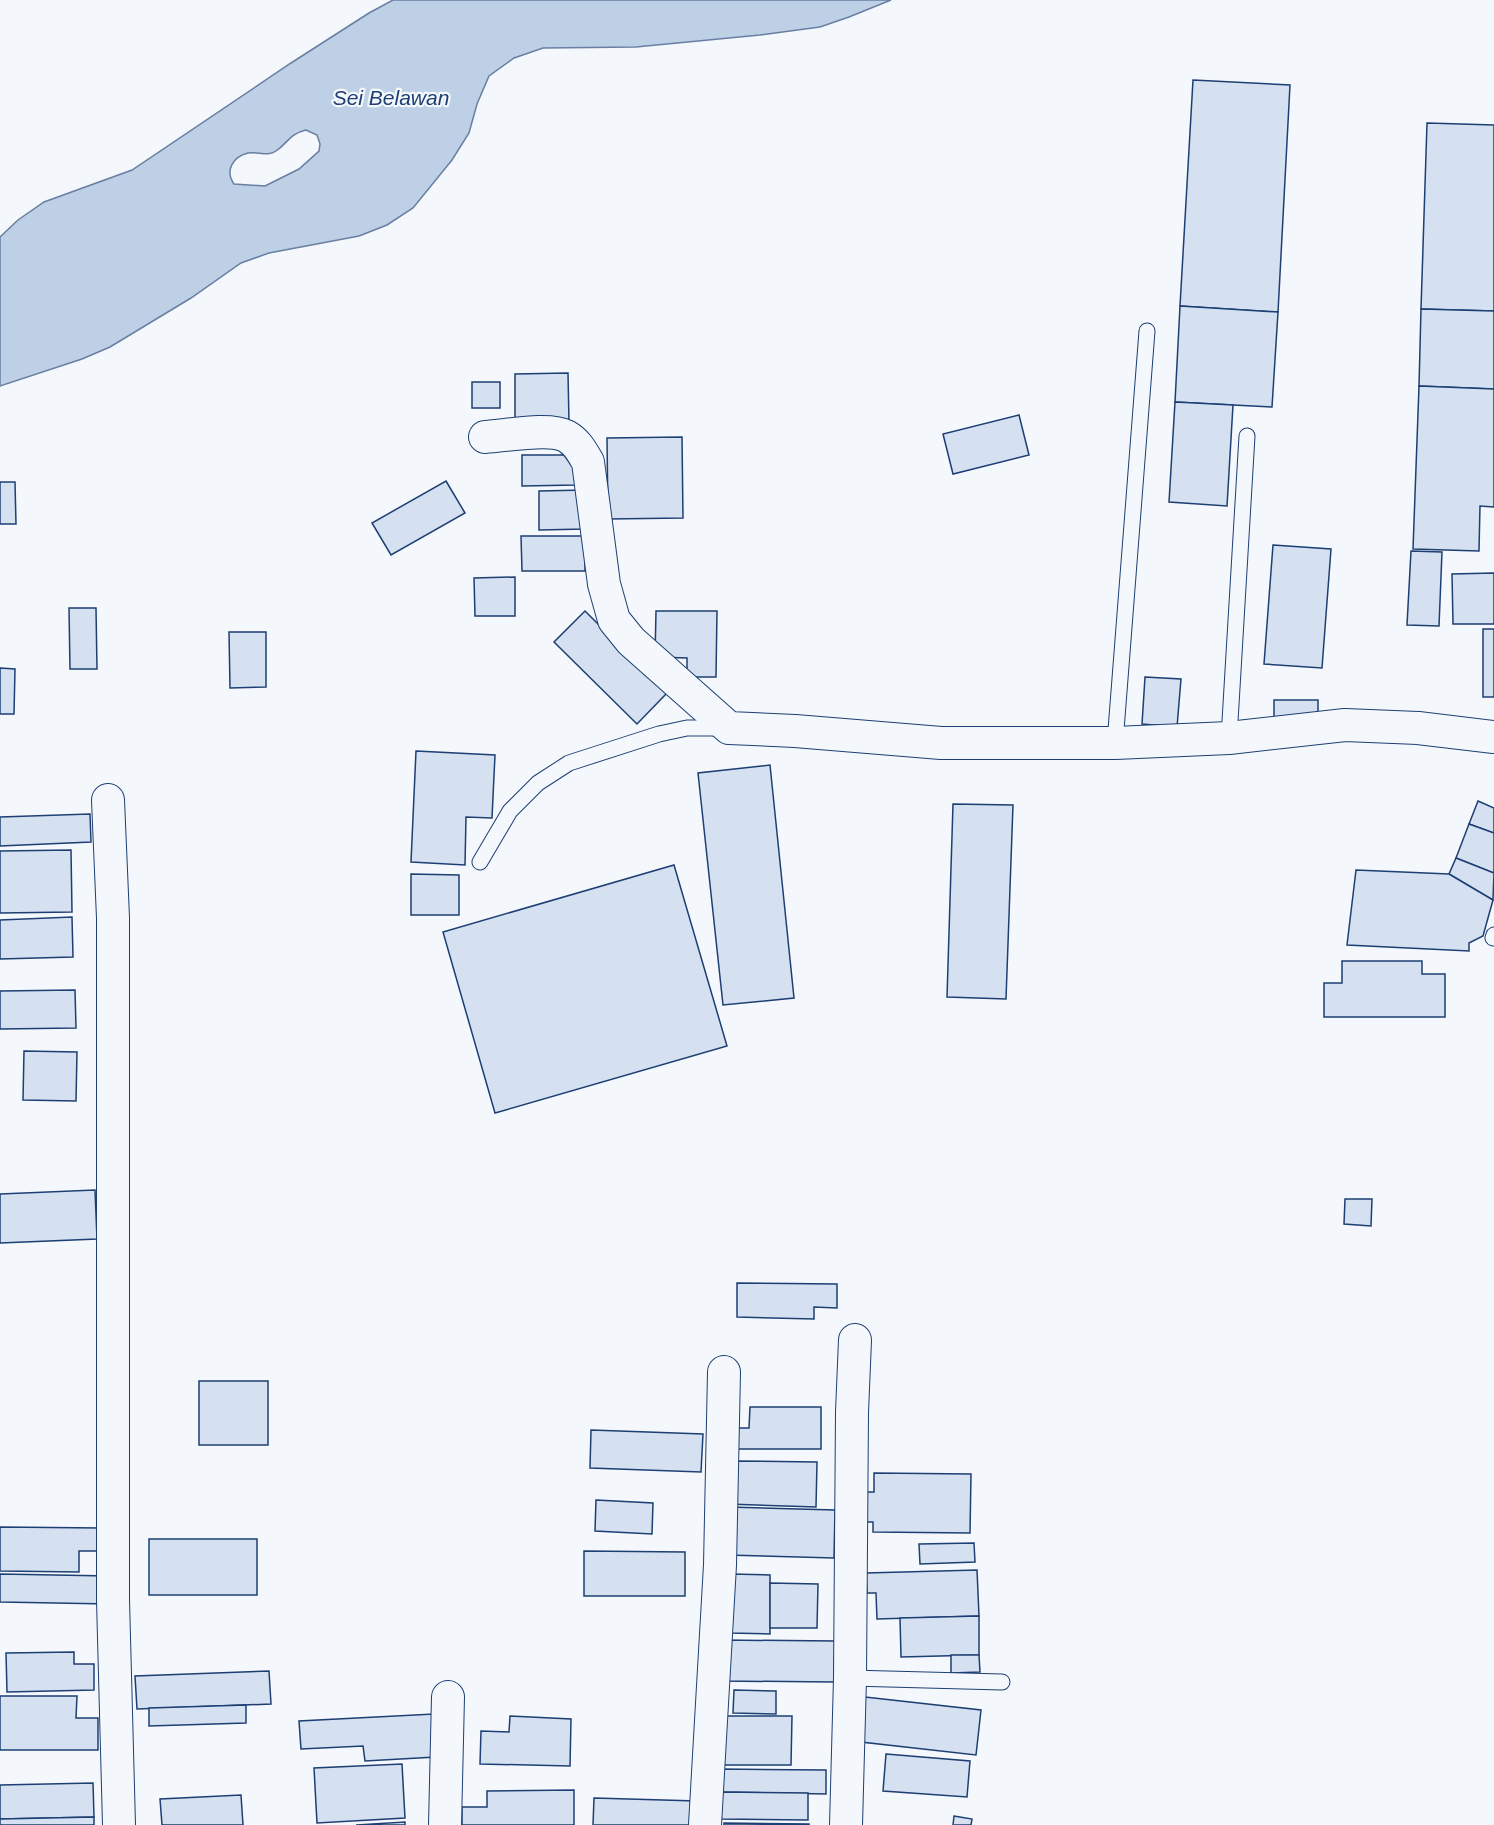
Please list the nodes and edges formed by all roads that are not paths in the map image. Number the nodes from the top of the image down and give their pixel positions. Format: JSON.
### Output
{"nodes":[{"id":1,"x":1147,"y":331,"type":"dead end"},
{"id":2,"x":1246,"y":436,"type":"dead end"},
{"id":3,"x":485,"y":438,"type":"dead end"},
{"id":4,"x":729,"y":728,"type":"junction"},
{"id":5,"x":1494,"y":737,"type":"edge"},
{"id":6,"x":1229,"y":738,"type":"junction"},
{"id":7,"x":1115,"y":743,"type":"junction"},
{"id":8,"x":108,"y":800,"type":"dead end"},
{"id":9,"x":480,"y":862,"type":"dead end"},
{"id":10,"x":855,"y":1341,"type":"dead end"},
{"id":11,"x":724,"y":1372,"type":"dead end"},
{"id":12,"x":850,"y":1678,"type":"junction"},
{"id":13,"x":1002,"y":1683,"type":"dead end"},
{"id":14,"x":448,"y":1697,"type":"dead end"},
{"id":15,"x":119,"y":1825,"type":"edge"},
{"id":16,"x":445,"y":1825,"type":"edge"},
{"id":17,"x":705,"y":1825,"type":"edge"},
{"id":18,"x":846,"y":1825,"type":"edge"}],
"edges":[{"from":1,"to":7,"type":"lane"},
{"from":2,"to":6,"type":"lane"},
{"from":3,"to":4,"type":"street"},
{"from":4,"to":7,"type":"street"},
{"from":4,"to":9,"type":"lane"},
{"from":5,"to":6,"type":"street"},
{"from":6,"to":7,"type":"street"},
{"from":8,"to":15,"type":"street"},
{"from":10,"to":12,"type":"street"},
{"from":11,"to":17,"type":"street"},
{"from":12,"to":13,"type":"lane"},
{"from":12,"to":18,"type":"street"},
{"from":14,"to":16,"type":"street"}]}
